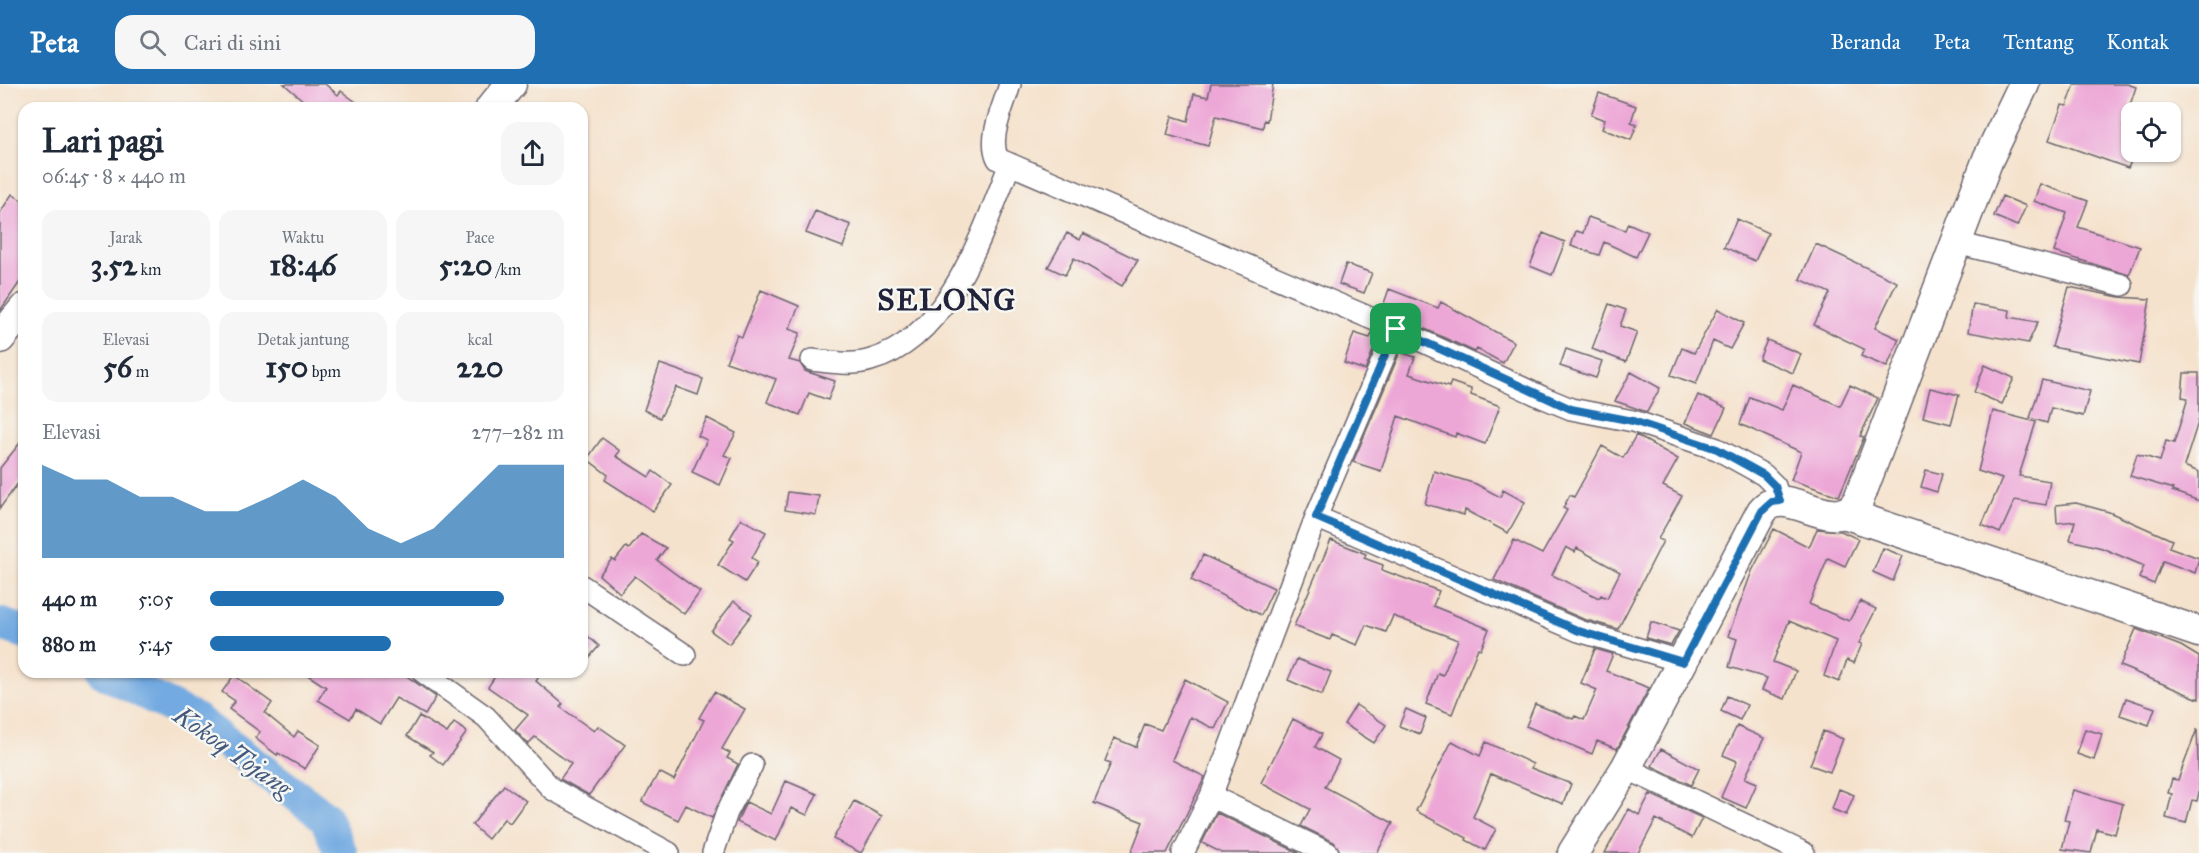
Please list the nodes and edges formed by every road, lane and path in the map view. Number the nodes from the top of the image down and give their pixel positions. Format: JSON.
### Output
{"nodes":[{"id":1,"x":511,"y":84,"type":"edge"},
{"id":2,"x":1010,"y":84,"type":"edge"},
{"id":3,"x":2024,"y":84,"type":"edge"},
{"id":4,"x":496,"y":102,"type":"edge"},
{"id":5,"x":1010,"y":164,"type":"junction"},
{"id":6,"x":1957,"y":243,"type":"junction"},
{"id":7,"x":2122,"y":285,"type":"dead end"},
{"id":8,"x":18,"y":316,"type":"edge"},
{"id":9,"x":1396,"y":329,"type":"junction"},
{"id":10,"x":0,"y":338,"type":"edge"},
{"id":11,"x":812,"y":360,"type":"dead end"},
{"id":12,"x":1780,"y":501,"type":"junction"},
{"id":13,"x":1847,"y":514,"type":"junction"},
{"id":14,"x":1316,"y":517,"type":"junction"},
{"id":15,"x":588,"y":590,"type":"edge"},
{"id":16,"x":2199,"y":632,"type":"edge"},
{"id":17,"x":685,"y":655,"type":"dead end"},
{"id":18,"x":1683,"y":662,"type":"junction"},
{"id":19,"x":431,"y":678,"type":"edge"},
{"id":20,"x":752,"y":765,"type":"dead end"},
{"id":21,"x":1626,"y":768,"type":"junction"},
{"id":22,"x":1211,"y":796,"type":"junction"},
{"id":23,"x":644,"y":848,"type":"edge"},
{"id":24,"x":669,"y":853,"type":"edge"},
{"id":25,"x":713,"y":853,"type":"edge"},
{"id":26,"x":1183,"y":853,"type":"edge"},
{"id":27,"x":1328,"y":853,"type":"edge"},
{"id":28,"x":1573,"y":853,"type":"edge"},
{"id":29,"x":1804,"y":853,"type":"edge"}],
"edges":[{"from":1,"to":4,"type":"street"},
{"from":2,"to":5,"type":"street"},
{"from":3,"to":6,"type":"street"},
{"from":5,"to":9,"type":"street"},
{"from":5,"to":11,"type":"street"},
{"from":6,"to":7,"type":"street"},
{"from":6,"to":13,"type":"street"},
{"from":8,"to":10,"type":"street"},
{"from":9,"to":12,"type":"street"},
{"from":9,"to":14,"type":"street"},
{"from":12,"to":13,"type":"street"},
{"from":12,"to":18,"type":"street"},
{"from":13,"to":16,"type":"street"},
{"from":14,"to":18,"type":"street"},
{"from":14,"to":22,"type":"street"},
{"from":15,"to":17,"type":"street"},
{"from":18,"to":21,"type":"street"},
{"from":19,"to":23,"type":"street"},
{"from":20,"to":25,"type":"street"},
{"from":21,"to":28,"type":"street"},
{"from":21,"to":29,"type":"street"},
{"from":22,"to":26,"type":"street"},
{"from":22,"to":27,"type":"street"},
{"from":23,"to":24,"type":"street"}]}
